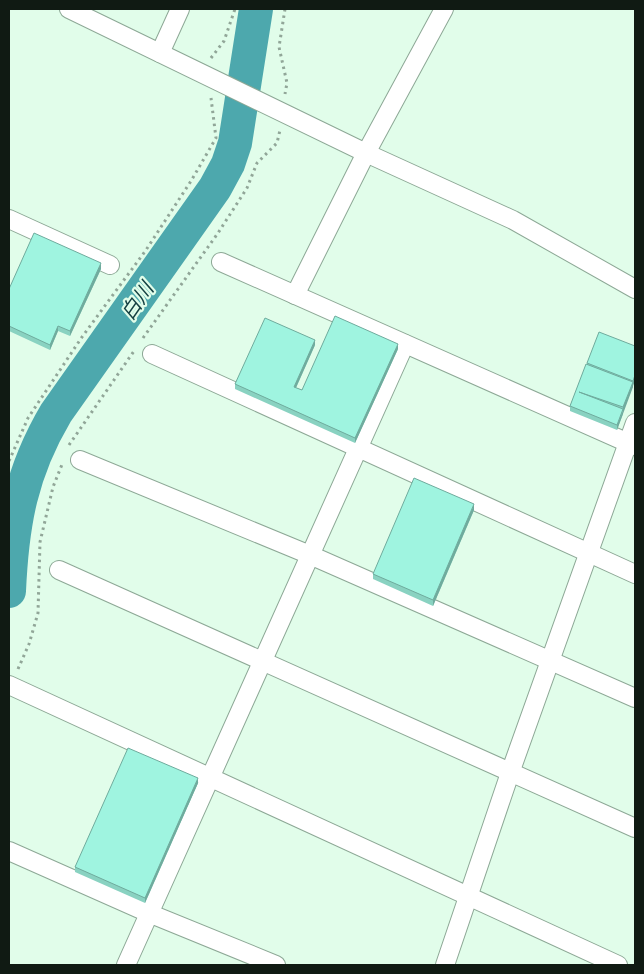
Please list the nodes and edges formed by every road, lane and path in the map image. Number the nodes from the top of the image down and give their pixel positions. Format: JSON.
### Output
{"nodes":[{"id":1,"x":69,"y":9,"type":"edge"},
{"id":2,"x":180,"y":9,"type":"edge"},
{"id":3,"x":235,"y":9,"type":"edge"},
{"id":4,"x":444,"y":9,"type":"edge"},
{"id":5,"x":100,"y":16,"type":"edge"},
{"id":6,"x":160,"y":53,"type":"junction"},
{"id":7,"x":200,"y":71,"type":"junction"},
{"id":8,"x":366,"y":154,"type":"junction"},
{"id":9,"x":9,"y":219,"type":"edge"},
{"id":10,"x":221,"y":262,"type":"dead end"},
{"id":11,"x":110,"y":265,"type":"dead end"},
{"id":12,"x":635,"y":289,"type":"edge"},
{"id":13,"x":295,"y":295,"type":"junction"},
{"id":14,"x":405,"y":344,"type":"junction"},
{"id":15,"x":152,"y":354,"type":"dead end"},
{"id":16,"x":635,"y":423,"type":"edge"},
{"id":17,"x":632,"y":444,"type":"edge"},
{"id":18,"x":358,"y":448,"type":"junction"},
{"id":19,"x":80,"y":460,"type":"dead end"},
{"id":20,"x":9,"y":461,"type":"edge"},
{"id":21,"x":590,"y":552,"type":"junction"},
{"id":22,"x":310,"y":555,"type":"junction"},
{"id":23,"x":59,"y":570,"type":"dead end"},
{"id":24,"x":635,"y":574,"type":"edge"},
{"id":25,"x":263,"y":660,"type":"junction"},
{"id":26,"x":550,"y":660,"type":"junction"},
{"id":27,"x":9,"y":686,"type":"edge"},
{"id":28,"x":635,"y":698,"type":"edge"},
{"id":29,"x":510,"y":773,"type":"junction"},
{"id":30,"x":210,"y":778,"type":"junction"},
{"id":31,"x":635,"y":828,"type":"edge"},
{"id":32,"x":9,"y":852,"type":"edge"},
{"id":33,"x":468,"y":896,"type":"junction"},
{"id":34,"x":150,"y":914,"type":"junction"},
{"id":35,"x":126,"y":965,"type":"edge"},
{"id":36,"x":276,"y":965,"type":"edge"},
{"id":37,"x":445,"y":965,"type":"edge"},
{"id":38,"x":618,"y":965,"type":"edge"}],
"edges":[{"from":1,"to":5,"type":"street"},
{"from":2,"to":6,"type":"street"},
{"from":3,"to":7,"type":"path"},
{"from":4,"to":8,"type":"street"},
{"from":5,"to":6,"type":"street"},
{"from":6,"to":7,"type":"street"},
{"from":7,"to":8,"type":"street"},
{"from":7,"to":20,"type":"path"},
{"from":8,"to":12,"type":"street"},
{"from":8,"to":13,"type":"street"},
{"from":9,"to":11,"type":"street"},
{"from":10,"to":13,"type":"street"},
{"from":13,"to":14,"type":"street"},
{"from":14,"to":17,"type":"street"},
{"from":14,"to":18,"type":"street"},
{"from":15,"to":18,"type":"street"},
{"from":16,"to":17,"type":"street"},
{"from":17,"to":21,"type":"street"},
{"from":18,"to":21,"type":"street"},
{"from":18,"to":22,"type":"street"},
{"from":19,"to":22,"type":"street"},
{"from":21,"to":24,"type":"street"},
{"from":21,"to":26,"type":"street"},
{"from":22,"to":25,"type":"street"},
{"from":22,"to":26,"type":"street"},
{"from":23,"to":25,"type":"street"},
{"from":25,"to":29,"type":"street"},
{"from":25,"to":30,"type":"street"},
{"from":26,"to":28,"type":"street"},
{"from":26,"to":29,"type":"street"},
{"from":27,"to":30,"type":"street"},
{"from":29,"to":31,"type":"street"},
{"from":29,"to":33,"type":"street"},
{"from":30,"to":33,"type":"street"},
{"from":30,"to":34,"type":"street"},
{"from":32,"to":34,"type":"street"},
{"from":33,"to":37,"type":"street"},
{"from":33,"to":38,"type":"street"},
{"from":34,"to":35,"type":"street"},
{"from":34,"to":36,"type":"street"}]}
